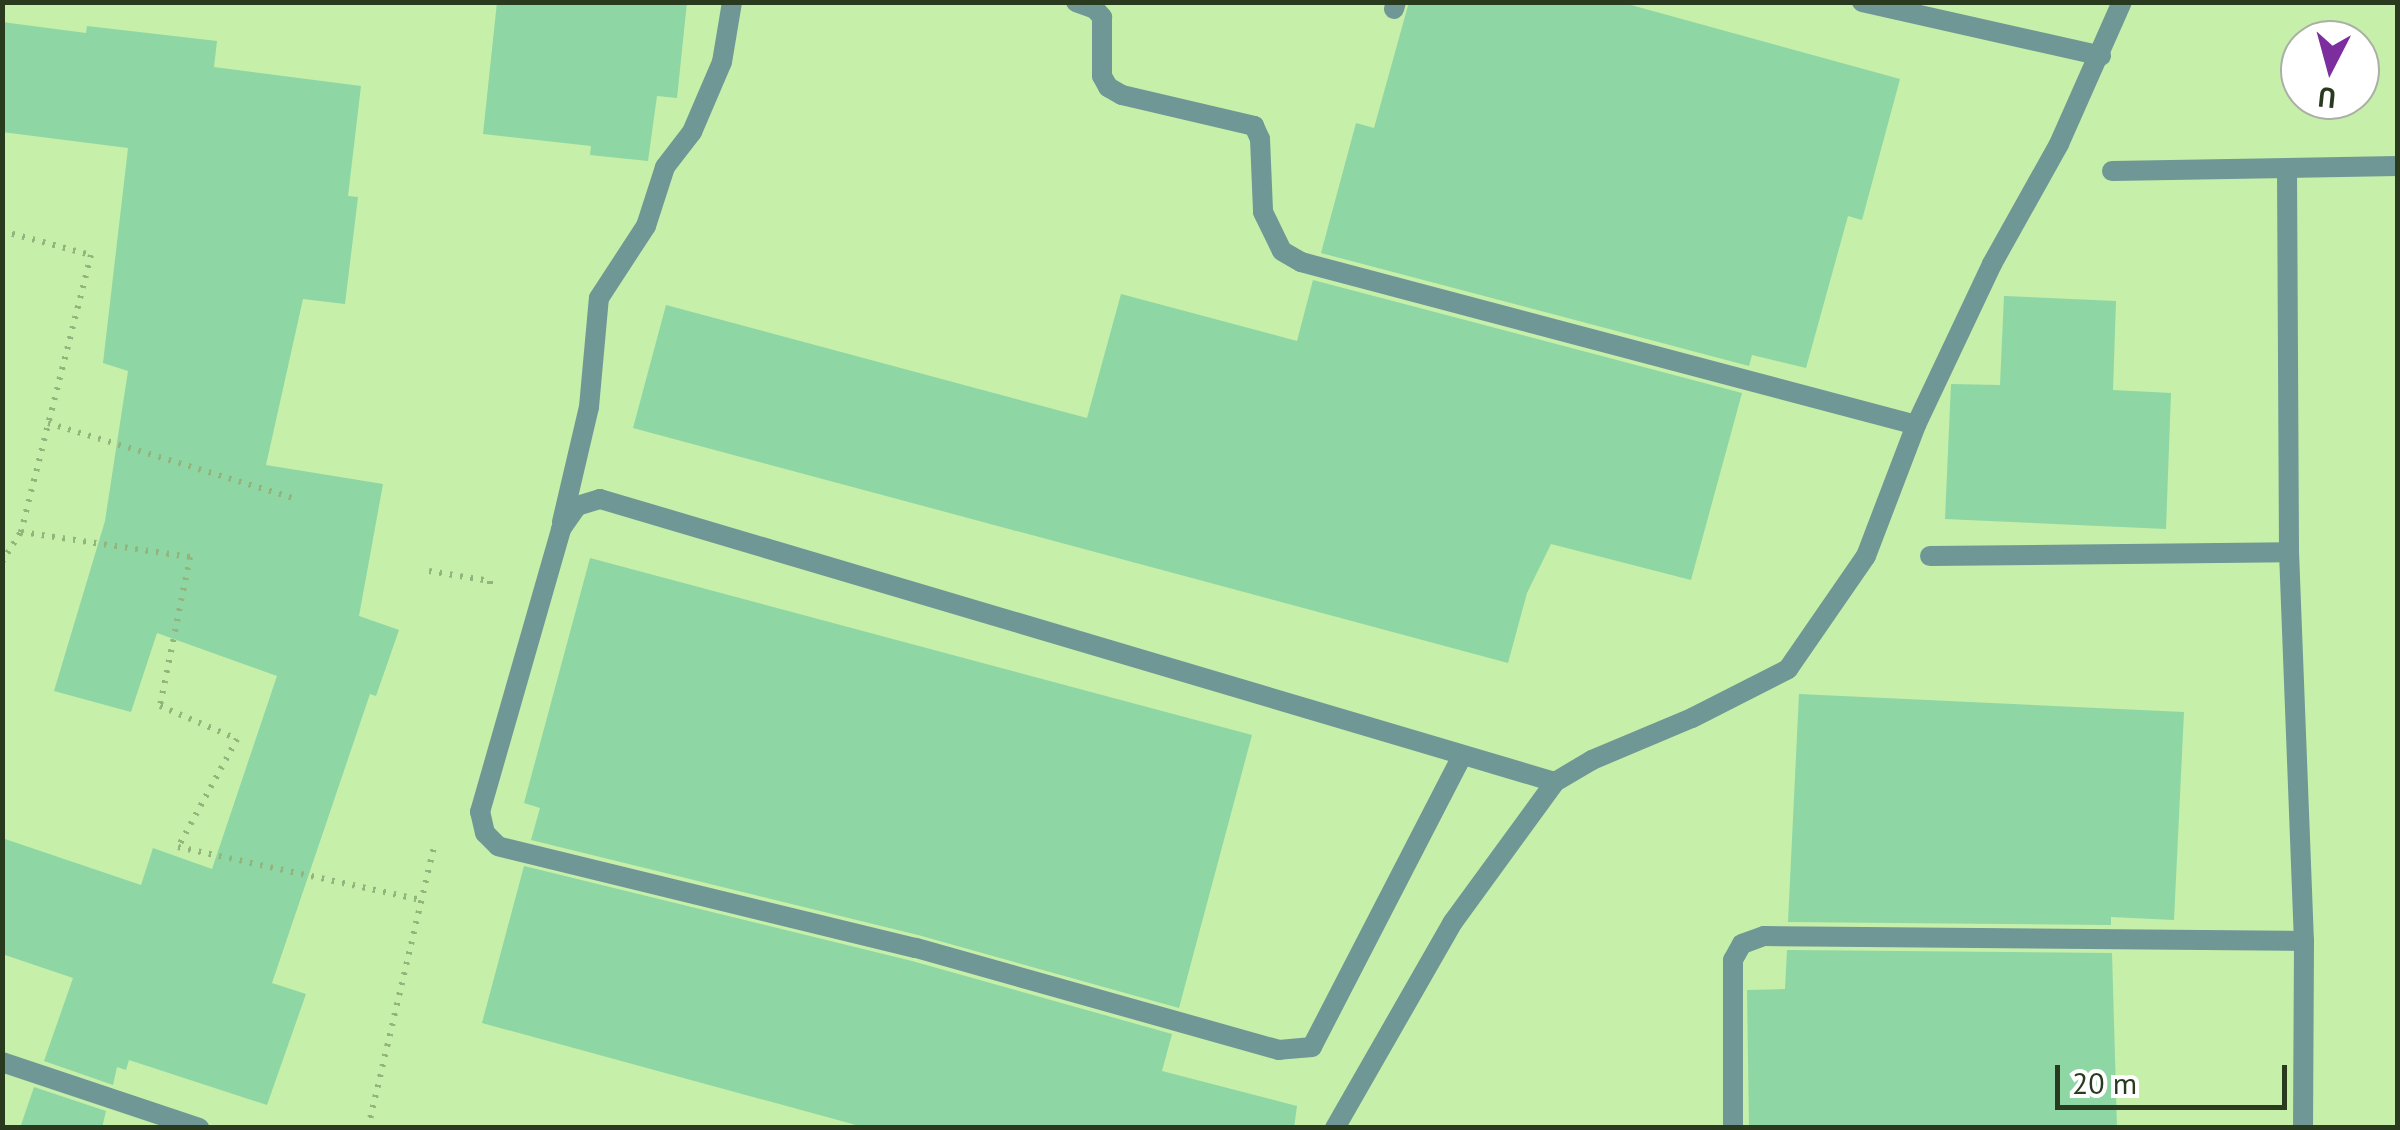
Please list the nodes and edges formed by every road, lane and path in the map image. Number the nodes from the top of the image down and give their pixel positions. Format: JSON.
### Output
{"nodes":[{"id":1,"x":732,"y":2,"type":"edge"},
{"id":2,"x":1076,"y":2,"type":"edge"},
{"id":3,"x":1862,"y":2,"type":"edge"},
{"id":4,"x":2122,"y":2,"type":"edge"},
{"id":5,"x":2100,"y":56,"type":"junction"},
{"id":6,"x":2398,"y":166,"type":"edge"},
{"id":7,"x":2287,"y":168,"type":"junction"},
{"id":8,"x":2112,"y":171,"type":"dead end"},
{"id":9,"x":2,"y":231,"type":"edge"},
{"id":10,"x":48,"y":423,"type":"junction"},
{"id":11,"x":1916,"y":425,"type":"junction"},
{"id":12,"x":297,"y":498,"type":"dead end"},
{"id":13,"x":561,"y":529,"type":"junction"},
{"id":14,"x":21,"y":532,"type":"junction"},
{"id":15,"x":2289,"y":552,"type":"junction"},
{"id":16,"x":1930,"y":556,"type":"dead end"},
{"id":17,"x":2,"y":562,"type":"edge"},
{"id":18,"x":1462,"y":756,"type":"junction"},
{"id":19,"x":1555,"y":782,"type":"junction"},
{"id":20,"x":422,"y":900,"type":"dead end"},
{"id":21,"x":2304,"y":941,"type":"junction"},
{"id":22,"x":2,"y":1062,"type":"edge"},
{"id":23,"x":185,"y":1126,"type":"edge"},
{"id":24,"x":1334,"y":1128,"type":"edge"},
{"id":25,"x":1733,"y":1128,"type":"edge"},
{"id":26,"x":2304,"y":1128,"type":"edge"}],
"edges":[{"from":1,"to":13,"type":"street"},
{"from":2,"to":11,"type":"street"},
{"from":3,"to":5,"type":"street"},
{"from":4,"to":5,"type":"street"},
{"from":5,"to":11,"type":"street"},
{"from":6,"to":7,"type":"street"},
{"from":7,"to":8,"type":"street"},
{"from":7,"to":15,"type":"street"},
{"from":9,"to":10,"type":"path"},
{"from":10,"to":12,"type":"path"},
{"from":10,"to":14,"type":"path"},
{"from":11,"to":19,"type":"street"},
{"from":13,"to":18,"type":"street"},
{"from":13,"to":18,"type":"street"},
{"from":14,"to":17,"type":"path"},
{"from":14,"to":20,"type":"path"},
{"from":15,"to":16,"type":"street"},
{"from":15,"to":21,"type":"street"},
{"from":18,"to":19,"type":"street"},
{"from":19,"to":24,"type":"street"},
{"from":21,"to":25,"type":"street"},
{"from":21,"to":26,"type":"street"},
{"from":22,"to":23,"type":"street"}]}
